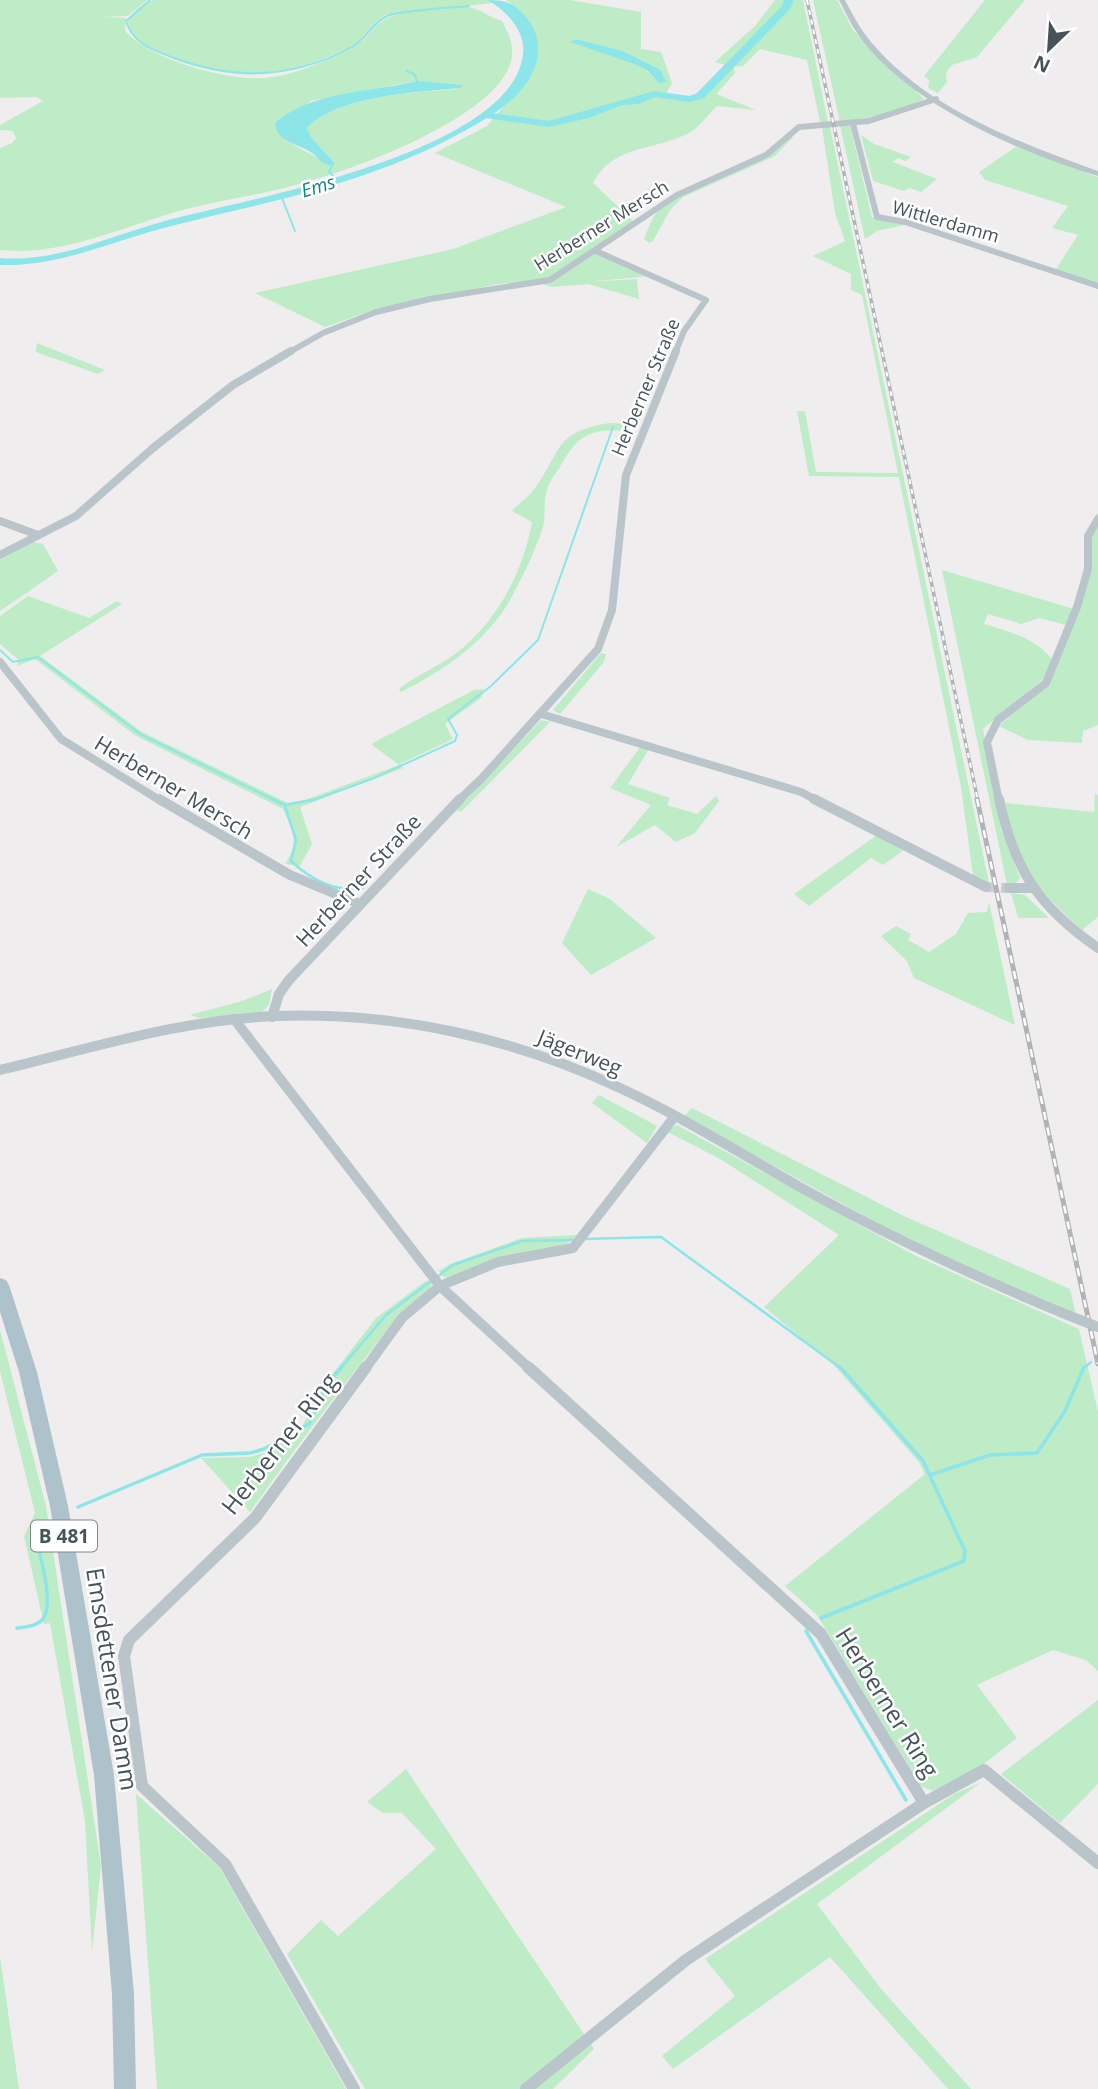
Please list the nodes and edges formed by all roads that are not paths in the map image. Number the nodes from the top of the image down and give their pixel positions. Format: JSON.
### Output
{"nodes":[{"id":1,"x":842,"y":0,"type":"edge"},
{"id":2,"x":936,"y":99,"type":"junction"},
{"id":3,"x":853,"y":124,"type":"junction"},
{"id":4,"x":986,"y":127,"type":"joint"},
{"id":5,"x":1098,"y":174,"type":"edge"},
{"id":6,"x":596,"y":251,"type":"junction"},
{"id":7,"x":1098,"y":286,"type":"edge"},
{"id":8,"x":1098,"y":519,"type":"edge"},
{"id":9,"x":0,"y":521,"type":"edge"},
{"id":10,"x":38,"y":535,"type":"junction"},
{"id":11,"x":0,"y":555,"type":"edge"},
{"id":12,"x":0,"y":662,"type":"edge"},
{"id":13,"x":541,"y":714,"type":"junction"},
{"id":14,"x":986,"y":887,"type":"tunnel mouth"},
{"id":15,"x":1008,"y":888,"type":"tunnel mouth"},
{"id":16,"x":1031,"y":888,"type":"junction"},
{"id":17,"x":359,"y":904,"type":"junction"},
{"id":18,"x":1098,"y":948,"type":"edge"},
{"id":19,"x":272,"y":1017,"type":"junction"},
{"id":20,"x":234,"y":1019,"type":"junction"},
{"id":21,"x":0,"y":1070,"type":"edge"},
{"id":22,"x":676,"y":1116,"type":"junction"},
{"id":23,"x":0,"y":1285,"type":"edge"},
{"id":24,"x":440,"y":1286,"type":"junction"},
{"id":25,"x":1098,"y":1326,"type":"edge"},
{"id":26,"x":924,"y":1803,"type":"junction"},
{"id":27,"x":1098,"y":1863,"type":"edge"},
{"id":28,"x":125,"y":2089,"type":"edge"},
{"id":29,"x":354,"y":2089,"type":"edge"},
{"id":30,"x":526,"y":2089,"type":"edge"}],
"edges":[{"from":1,"to":2,"type":"street"},
{"from":2,"to":3,"type":"street","name":"Herberner Mersch"},
{"from":2,"to":4,"type":"street"},
{"from":3,"to":6,"type":"street","name":"Herberner Mersch"},
{"from":3,"to":7,"type":"street","name":"Wittlerdamm"},
{"from":4,"to":5,"type":"street"},
{"from":6,"to":10,"type":"street","name":"Herberner Mersch"},
{"from":6,"to":13,"type":"street","name":"Herberner Straße"},
{"from":8,"to":16,"type":"street"},
{"from":9,"to":10,"type":"street"},
{"from":10,"to":11,"type":"street","name":"Herberner Mersch"},
{"from":12,"to":17,"type":"street","name":"Herberner Mersch"},
{"from":13,"to":14,"type":"street"},
{"from":13,"to":17,"type":"street","name":"Herberner Straße"},
{"from":15,"to":16,"type":"street"},
{"from":16,"to":18,"type":"street"},
{"from":17,"to":19,"type":"street","name":"Herberner Straße"},
{"from":19,"to":20,"type":"street","name":"Jägerweg"},
{"from":19,"to":22,"type":"street","name":"Jägerweg"},
{"from":20,"to":21,"type":"street","name":"Jägerweg"},
{"from":20,"to":24,"type":"street","name":"Herberner Ring"},
{"from":22,"to":24,"type":"street","name":"Herberner Ring"},
{"from":22,"to":25,"type":"street","name":"Jägerweg","bridge":true},
{"from":23,"to":28,"type":"main road","name":"Emsdettener Damm","number":"B 481"},
{"from":24,"to":26,"type":"street","name":"Herberner Ring"},
{"from":24,"to":29,"type":"street","name":"Herberner Ring"},
{"from":26,"to":27,"type":"street","name":"Herberner Ring"},
{"from":26,"to":30,"type":"street","name":"Herberner Ring"}]}
